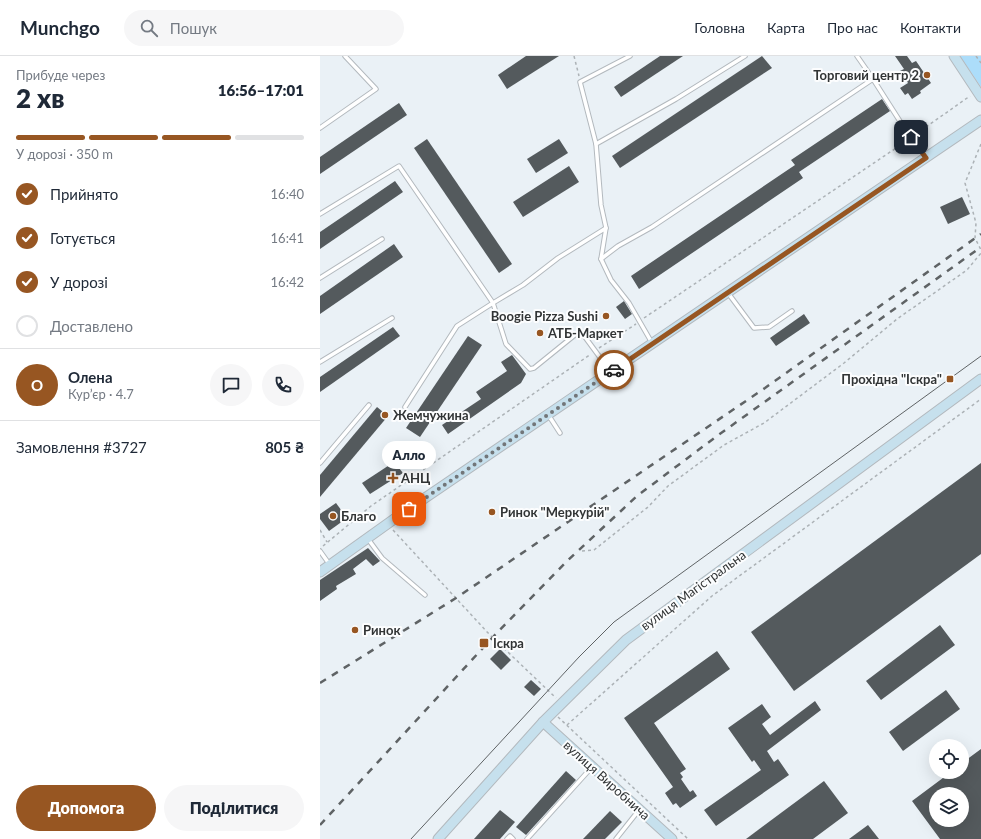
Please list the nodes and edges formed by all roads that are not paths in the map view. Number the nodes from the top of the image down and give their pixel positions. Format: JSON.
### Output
{"nodes":[{"id":1,"x":346,"y":56,"type":"edge"},
{"id":2,"x":630,"y":56,"type":"edge"},
{"id":3,"x":745,"y":56,"type":"edge"},
{"id":4,"x":858,"y":56,"type":"edge"},
{"id":5,"x":954,"y":56,"type":"edge"},
{"id":6,"x":873,"y":79,"type":"junction"},
{"id":7,"x":979,"y":94,"type":"edge"},
{"id":8,"x":981,"y":120,"type":"edge"},
{"id":9,"x":320,"y":128,"type":"edge"},
{"id":10,"x":596,"y":144,"type":"junction"},
{"id":11,"x":926,"y":158,"type":"junction"},
{"id":12,"x":320,"y":214,"type":"edge"},
{"id":13,"x":606,"y":228,"type":"junction"},
{"id":14,"x":382,"y":239,"type":"dead end"},
{"id":15,"x":600,"y":260,"type":"junction"},
{"id":16,"x":320,"y":278,"type":"edge"},
{"id":17,"x":728,"y":293,"type":"junction"},
{"id":18,"x":493,"y":303,"type":"junction"},
{"id":19,"x":792,"y":311,"type":"dead end"},
{"id":20,"x":392,"y":318,"type":"dead end"},
{"id":21,"x":652,"y":344,"type":"junction"},
{"id":22,"x":320,"y":362,"type":"edge"},
{"id":23,"x":611,"y":372,"type":"junction"},
{"id":24,"x":981,"y":379,"type":"edge"},
{"id":25,"x":369,"y":405,"type":"dead end"},
{"id":26,"x":405,"y":407,"type":"dead end"},
{"id":27,"x":548,"y":415,"type":"junction"},
{"id":28,"x":560,"y":432,"type":"dead end"},
{"id":29,"x":320,"y":463,"type":"edge"},
{"id":30,"x":368,"y":538,"type":"junction"},
{"id":31,"x":320,"y":550,"type":"edge"},
{"id":32,"x":330,"y":565,"type":"junction"},
{"id":33,"x":320,"y":572,"type":"edge"},
{"id":34,"x":425,"y":595,"type":"dead end"},
{"id":35,"x":543,"y":722,"type":"junction"},
{"id":36,"x":592,"y":767,"type":"junction"},
{"id":37,"x":640,"y":810,"type":"junction"},
{"id":38,"x":438,"y":839,"type":"edge"},
{"id":39,"x":507,"y":839,"type":"edge"},
{"id":40,"x":514,"y":839,"type":"edge"},
{"id":41,"x":527,"y":839,"type":"edge"},
{"id":42,"x":616,"y":839,"type":"edge"},
{"id":43,"x":672,"y":839,"type":"edge"}],
"edges":[{"from":1,"to":9,"type":"lane"},
{"from":2,"to":10,"type":"lane"},
{"from":3,"to":10,"type":"lane"},
{"from":4,"to":6,"type":"lane"},
{"from":5,"to":7,"type":"street"},
{"from":6,"to":11,"type":"lane"},
{"from":6,"to":15,"type":"lane"},
{"from":8,"to":11,"type":"street"},
{"from":10,"to":13,"type":"lane"},
{"from":11,"to":17,"type":"street"},
{"from":12,"to":18,"type":"lane"},
{"from":13,"to":15,"type":"lane"},
{"from":13,"to":18,"type":"lane"},
{"from":14,"to":16,"type":"lane"},
{"from":15,"to":21,"type":"lane"},
{"from":17,"to":19,"type":"lane"},
{"from":17,"to":21,"type":"street"},
{"from":18,"to":23,"type":"lane"},
{"from":18,"to":26,"type":"lane"},
{"from":20,"to":22,"type":"lane"},
{"from":21,"to":23,"type":"street"},
{"from":23,"to":27,"type":"street"},
{"from":24,"to":35,"type":"street","name":"вулиця Магістральна"},
{"from":25,"to":29,"type":"lane"},
{"from":27,"to":28,"type":"lane"},
{"from":27,"to":30,"type":"street"},
{"from":30,"to":32,"type":"street"},
{"from":30,"to":34,"type":"lane"},
{"from":31,"to":32,"type":"lane"},
{"from":32,"to":33,"type":"street"},
{"from":35,"to":36,"type":"street","name":"вулиця Виробнича"},
{"from":35,"to":38,"type":"street","name":"вулиця Магістральна"},
{"from":36,"to":37,"type":"street","name":"вулиця Виробнича"},
{"from":36,"to":41,"type":"lane"},
{"from":37,"to":42,"type":"lane"},
{"from":37,"to":43,"type":"street","name":"вулиця Виробнича"},
{"from":39,"to":40,"type":"lane"}]}
